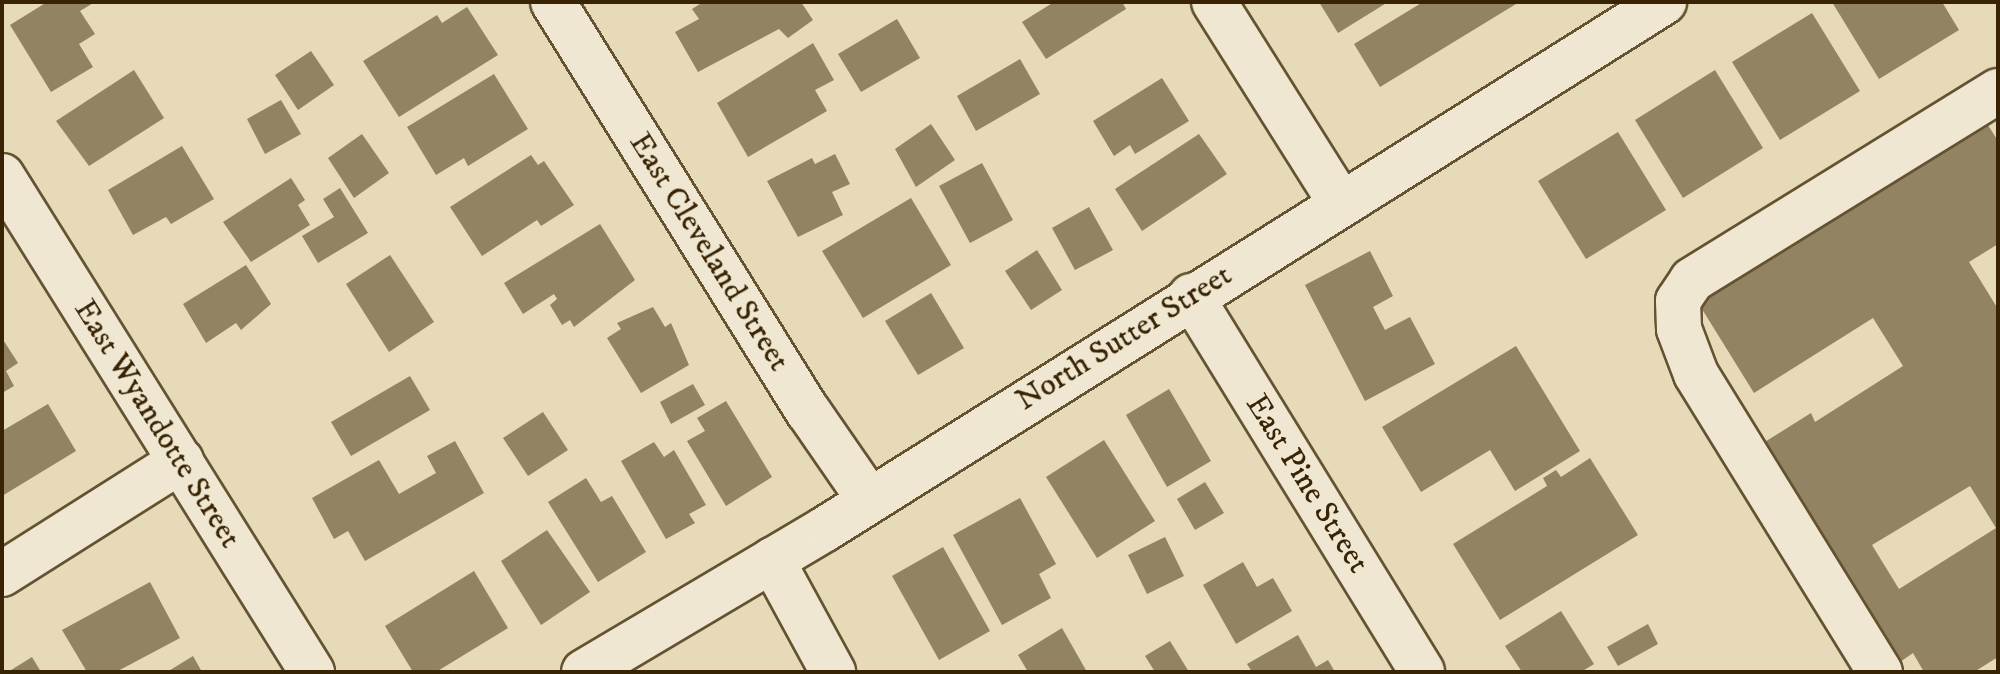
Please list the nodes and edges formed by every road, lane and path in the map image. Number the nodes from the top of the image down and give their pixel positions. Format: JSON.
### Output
{"nodes":[{"id":1,"x":553,"y":2,"type":"edge"},
{"id":2,"x":1214,"y":2,"type":"edge"},
{"id":3,"x":1664,"y":2,"type":"edge"},
{"id":4,"x":1998,"y":91,"type":"edge"},
{"id":5,"x":2,"y":176,"type":"edge"},
{"id":6,"x":1341,"y":204,"type":"junction"},
{"id":7,"x":1191,"y":296,"type":"junction"},
{"id":8,"x":181,"y":461,"type":"junction"},
{"id":9,"x":868,"y":498,"type":"junction"},
{"id":10,"x":772,"y":560,"type":"junction"},
{"id":11,"x":2,"y":574,"type":"edge"},
{"id":12,"x":312,"y":672,"type":"edge"},
{"id":13,"x":584,"y":672,"type":"edge"},
{"id":14,"x":833,"y":672,"type":"edge"},
{"id":15,"x":1422,"y":672,"type":"edge"},
{"id":16,"x":1880,"y":672,"type":"edge"}],
"edges":[{"from":1,"to":9,"type":"street","name":"East Cleveland Street"},
{"from":2,"to":6,"type":"street"},
{"from":3,"to":6,"type":"street","name":"North Sutter Street"},
{"from":4,"to":16,"type":"street"},
{"from":5,"to":8,"type":"street","name":"East Wyandotte Street"},
{"from":6,"to":7,"type":"street","name":"North Sutter Street"},
{"from":7,"to":9,"type":"street","name":"North Sutter Street"},
{"from":7,"to":15,"type":"street","name":"East Pine Street"},
{"from":8,"to":11,"type":"street"},
{"from":8,"to":12,"type":"street","name":"East Wyandotte Street"},
{"from":9,"to":10,"type":"street","name":"North Sutter Street"},
{"from":10,"to":13,"type":"street","name":"North Sutter Street"},
{"from":10,"to":14,"type":"street"}]}
